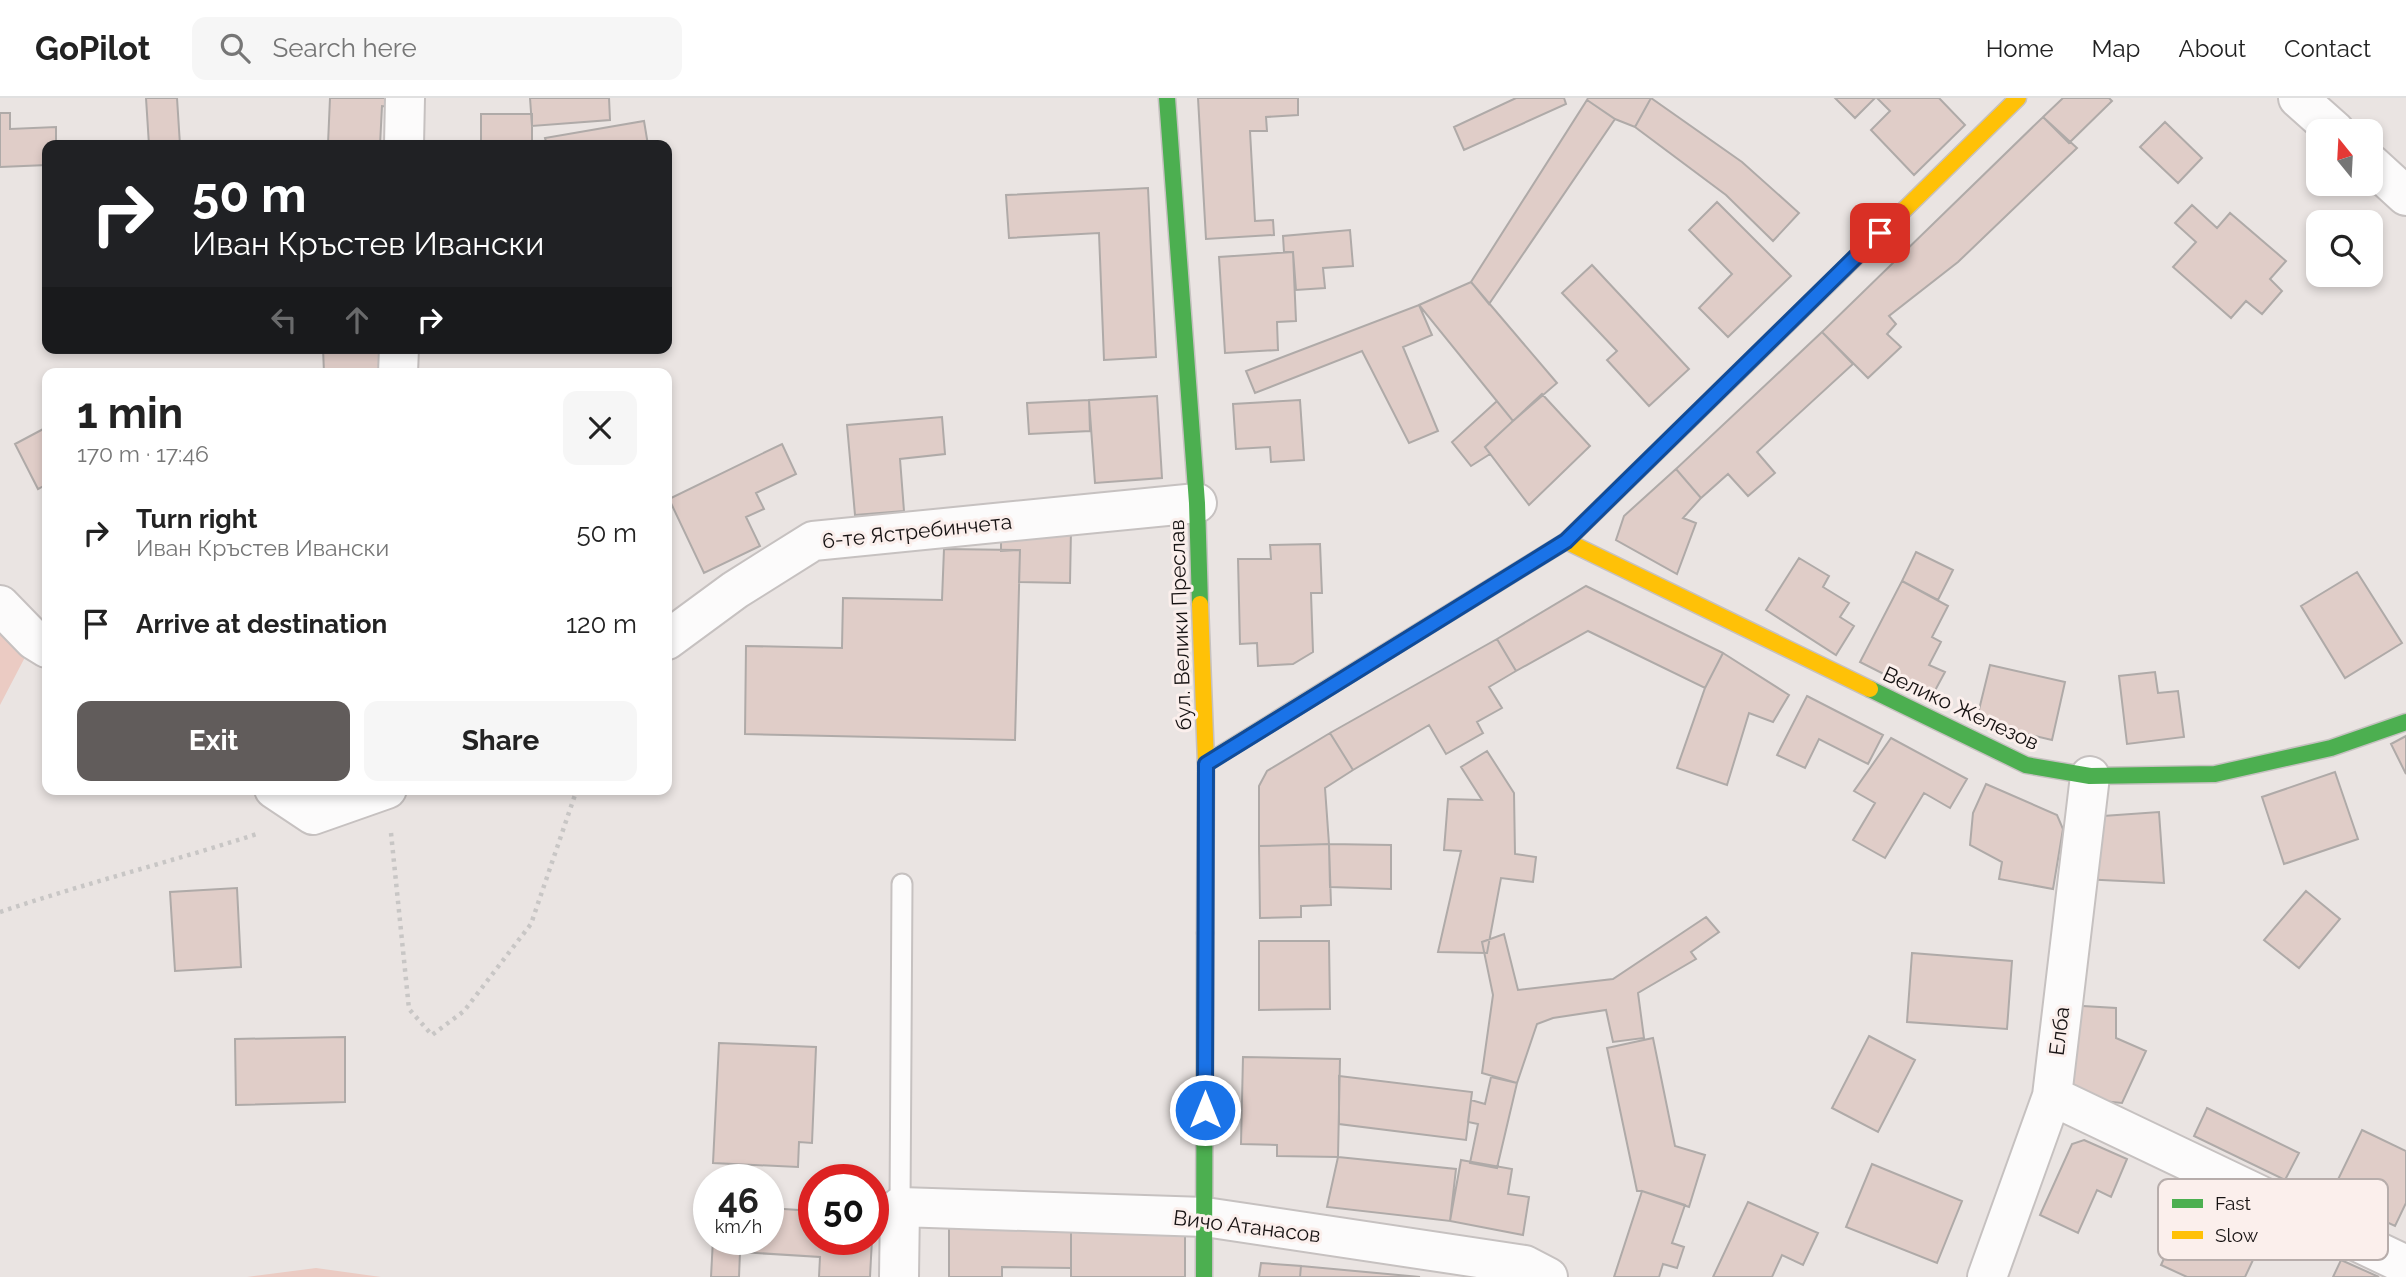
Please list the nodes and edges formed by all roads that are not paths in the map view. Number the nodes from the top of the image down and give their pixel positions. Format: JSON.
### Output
{"nodes":[{"id":1,"x":405,"y":98,"type":"edge"},
{"id":2,"x":1167,"y":98,"type":"edge"},
{"id":3,"x":2018,"y":98,"type":"edge"},
{"id":4,"x":2298,"y":98,"type":"edge"},
{"id":5,"x":2322,"y":119,"type":"edge"},
{"id":6,"x":404,"y":140,"type":"edge"},
{"id":7,"x":2384,"y":176,"type":"edge"},
{"id":8,"x":2406,"y":196,"type":"edge"},
{"id":9,"x":1197,"y":503,"type":"junction"},
{"id":10,"x":1566,"y":541,"type":"junction"},
{"id":11,"x":0,"y":605,"type":"edge"},
{"id":12,"x":672,"y":636,"type":"edge"},
{"id":13,"x":42,"y":645,"type":"edge"},
{"id":14,"x":2406,"y":722,"type":"edge"},
{"id":15,"x":1206,"y":764,"type":"junction"},
{"id":16,"x":2090,"y":776,"type":"junction"},
{"id":17,"x":283,"y":795,"type":"edge"},
{"id":18,"x":372,"y":795,"type":"edge"},
{"id":19,"x":902,"y":884,"type":"dead end"},
{"id":20,"x":2052,"y":1096,"type":"junction"},
{"id":21,"x":2226,"y":1179,"type":"edge"},
{"id":22,"x":900,"y":1207,"type":"junction"},
{"id":23,"x":1205,"y":1217,"type":"junction"},
{"id":24,"x":2388,"y":1256,"type":"edge"},
{"id":25,"x":2406,"y":1265,"type":"edge"},
{"id":26,"x":899,"y":1277,"type":"edge"},
{"id":27,"x":1203,"y":1277,"type":"edge"},
{"id":28,"x":1548,"y":1277,"type":"edge"},
{"id":29,"x":1987,"y":1277,"type":"edge"}],
"edges":[{"from":1,"to":6,"type":"street"},
{"from":2,"to":9,"type":"street","name":"бул. Велики Преслав"},
{"from":3,"to":10,"type":"street"},
{"from":4,"to":5,"type":"street"},
{"from":7,"to":8,"type":"street"},
{"from":9,"to":12,"type":"street","name":"6-те Ястребинчета"},
{"from":9,"to":15,"type":"street","name":"бул. Велики Преслав"},
{"from":10,"to":15,"type":"street"},
{"from":10,"to":16,"type":"street","name":"Велико Железов"},
{"from":11,"to":13,"type":"street"},
{"from":14,"to":16,"type":"street","name":"Велико Железов"},
{"from":15,"to":23,"type":"street","name":"бул. Велики Преслав"},
{"from":16,"to":20,"type":"street","name":"Елба"},
{"from":17,"to":18,"type":"street"},
{"from":19,"to":22,"type":"lane"},
{"from":20,"to":21,"type":"street"},
{"from":20,"to":29,"type":"street","name":"Елба"},
{"from":22,"to":23,"type":"street","name":"Вичо Атанасов"},
{"from":22,"to":26,"type":"street"},
{"from":23,"to":27,"type":"street","name":"бул. Велики Преслав"},
{"from":23,"to":28,"type":"street","name":"Вичо Атанасов"},
{"from":24,"to":25,"type":"street"}]}
